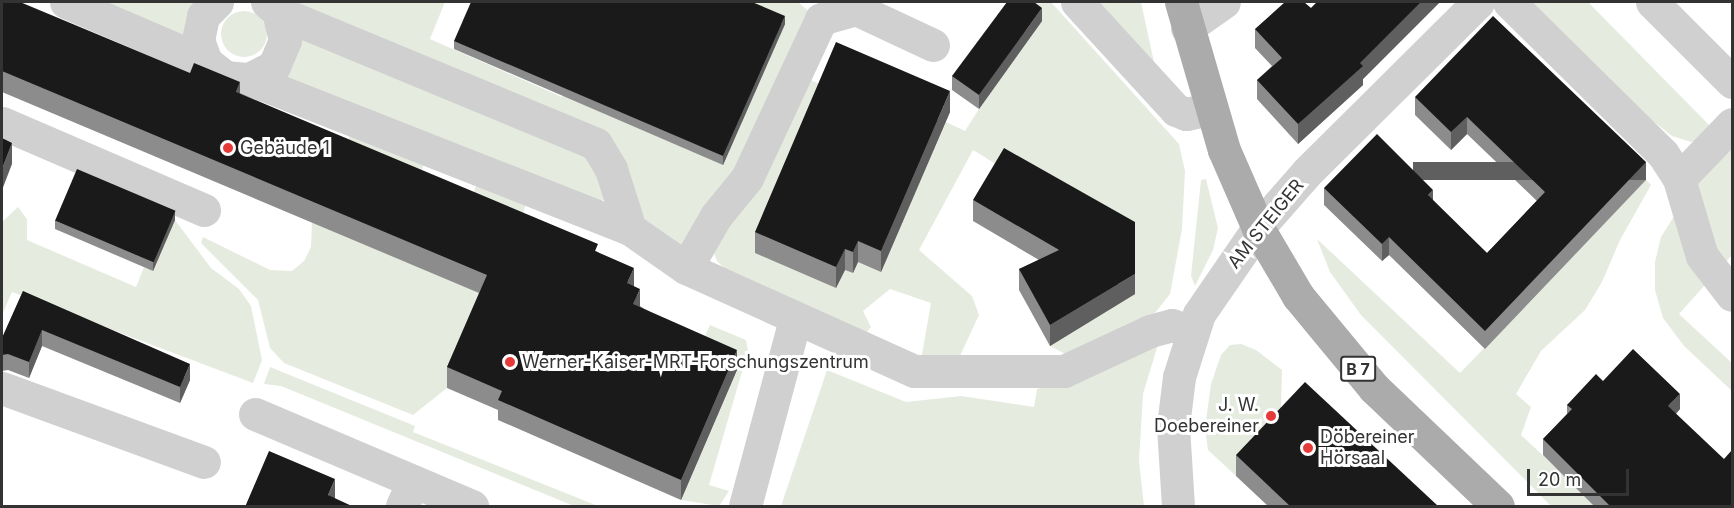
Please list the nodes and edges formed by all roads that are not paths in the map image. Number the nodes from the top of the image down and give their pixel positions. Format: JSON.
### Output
{"nodes":[{"id":1,"x":66,"y":2,"type":"edge"},
{"id":2,"x":217,"y":2,"type":"edge"},
{"id":3,"x":1077,"y":2,"type":"edge"},
{"id":4,"x":1224,"y":2,"type":"edge"},
{"id":5,"x":1478,"y":2,"type":"edge"},
{"id":6,"x":1509,"y":2,"type":"edge"},
{"id":7,"x":1652,"y":2,"type":"edge"},
{"id":8,"x":272,"y":7,"type":"edge"},
{"id":9,"x":1184,"y":14,"type":"edge"},
{"id":10,"x":933,"y":45,"type":"dead end"},
{"id":11,"x":206,"y":62,"type":"junction"},
{"id":12,"x":249,"y":79,"type":"junction"},
{"id":13,"x":1732,"y":82,"type":"edge"},
{"id":14,"x":1210,"y":109,"type":"junction"},
{"id":15,"x":2,"y":123,"type":"edge"},
{"id":16,"x":1732,"y":124,"type":"edge"},
{"id":17,"x":1679,"y":179,"type":"junction"},
{"id":18,"x":204,"y":210,"type":"dead end"},
{"id":19,"x":1258,"y":228,"type":"junction"},
{"id":20,"x":630,"y":229,"type":"junction"},
{"id":21,"x":686,"y":268,"type":"junction"},
{"id":22,"x":1732,"y":295,"type":"edge"},
{"id":23,"x":795,"y":319,"type":"junction"},
{"id":24,"x":1192,"y":332,"type":"junction"},
{"id":25,"x":2,"y":388,"type":"edge"},
{"id":26,"x":255,"y":414,"type":"dead end"},
{"id":27,"x":204,"y":462,"type":"dead end"},
{"id":28,"x":408,"y":494,"type":"edge"},
{"id":29,"x":1177,"y":494,"type":"edge"},
{"id":30,"x":472,"y":507,"type":"edge"},
{"id":31,"x":745,"y":507,"type":"edge"},
{"id":32,"x":1202,"y":507,"type":"edge"},
{"id":33,"x":1498,"y":507,"type":"edge"}],
"edges":[{"from":1,"to":11,"type":"street"},
{"from":2,"to":11,"type":"street"},
{"from":3,"to":14,"type":"street"},
{"from":4,"to":9,"type":"street"},
{"from":5,"to":19,"type":"street","name":"AM STEIGER"},
{"from":6,"to":17,"type":"street"},
{"from":7,"to":13,"type":"street"},
{"from":8,"to":12,"type":"street"},
{"from":8,"to":20,"type":"street"},
{"from":9,"to":14,"type":"main road","number":"B 7"},
{"from":10,"to":21,"type":"street"},
{"from":11,"to":12,"type":"street"},
{"from":12,"to":20,"type":"street"},
{"from":14,"to":19,"type":"main road","number":"B 7"},
{"from":15,"to":18,"type":"street"},
{"from":16,"to":17,"type":"street"},
{"from":17,"to":22,"type":"street"},
{"from":19,"to":24,"type":"street","name":"AM STEIGER"},
{"from":19,"to":33,"type":"main road","number":"B 7"},
{"from":20,"to":21,"type":"street"},
{"from":21,"to":23,"type":"street"},
{"from":23,"to":24,"type":"street"},
{"from":23,"to":31,"type":"street"},
{"from":24,"to":29,"type":"street","name":"AM STEIGER"},
{"from":25,"to":27,"type":"street"},
{"from":26,"to":28,"type":"street"},
{"from":28,"to":30,"type":"street"},
{"from":29,"to":32,"type":"street"}]}
